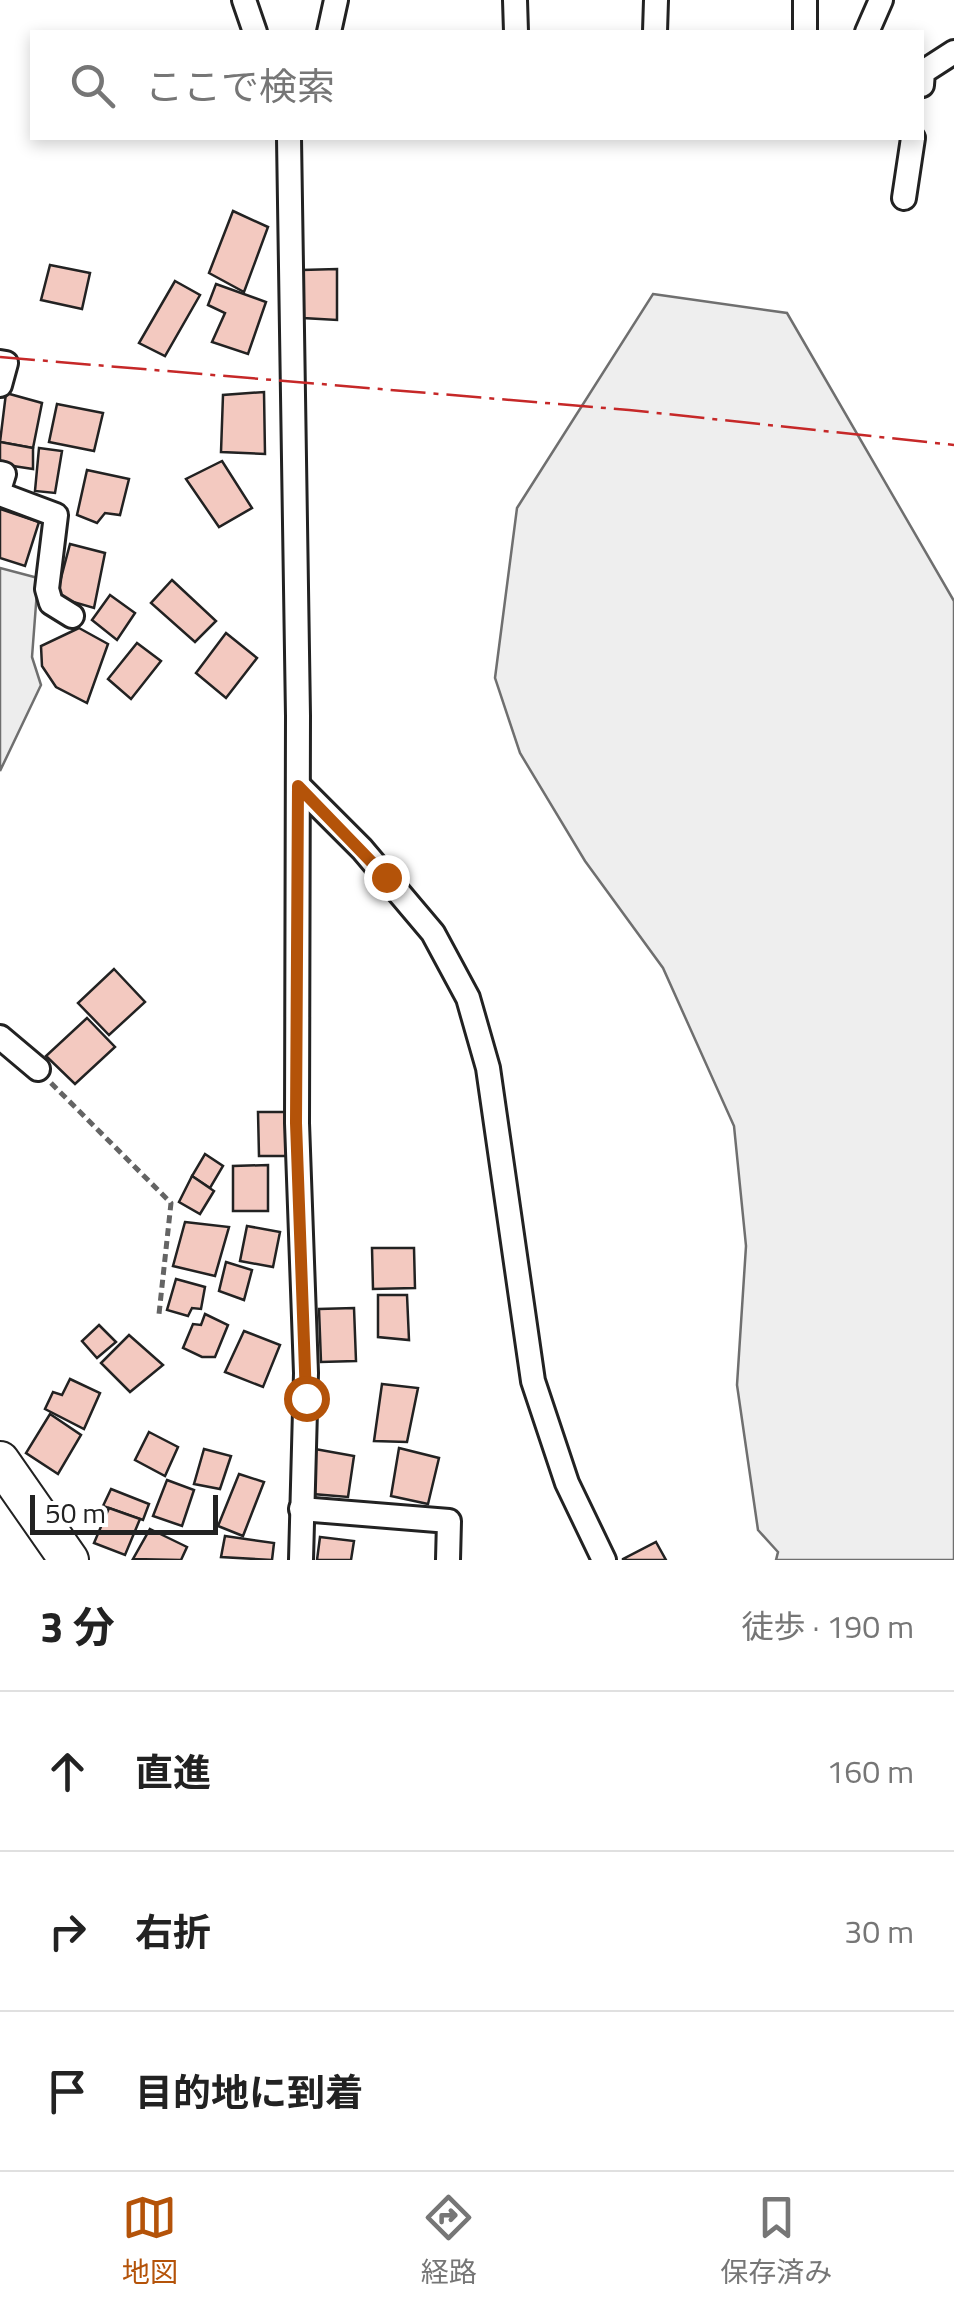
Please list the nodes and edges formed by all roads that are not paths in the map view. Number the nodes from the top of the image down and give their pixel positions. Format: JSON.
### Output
{"nodes":[{"id":1,"x":244,"y":0,"type":"edge"},
{"id":2,"x":336,"y":0,"type":"edge"},
{"id":3,"x":515,"y":0,"type":"edge"},
{"id":4,"x":656,"y":0,"type":"edge"},
{"id":5,"x":805,"y":0,"type":"edge"},
{"id":6,"x":881,"y":0,"type":"edge"},
{"id":7,"x":255,"y":30,"type":"edge"},
{"id":8,"x":329,"y":30,"type":"edge"},
{"id":9,"x":516,"y":30,"type":"edge"},
{"id":10,"x":656,"y":30,"type":"edge"},
{"id":11,"x":805,"y":30,"type":"edge"},
{"id":12,"x":867,"y":30,"type":"edge"},
{"id":13,"x":954,"y":52,"type":"edge"},
{"id":14,"x":924,"y":72,"type":"edge"},
{"id":15,"x":289,"y":140,"type":"edge"},
{"id":16,"x":913,"y":140,"type":"edge"},
{"id":17,"x":904,"y":198,"type":"dead end"},
{"id":18,"x":0,"y":362,"type":"edge"},
{"id":19,"x":0,"y":385,"type":"edge"},
{"id":20,"x":0,"y":473,"type":"edge"},
{"id":21,"x":0,"y":490,"type":"edge"},
{"id":22,"x":72,"y":616,"type":"dead end"},
{"id":23,"x":298,"y":786,"type":"junction"},
{"id":24,"x":0,"y":1037,"type":"edge"},
{"id":25,"x":38,"y":1069,"type":"road end"},
{"id":26,"x":0,"y":1461,"type":"edge"},
{"id":27,"x":302,"y":1509,"type":"junction"},
{"id":28,"x":69,"y":1560,"type":"edge"},
{"id":29,"x":301,"y":1560,"type":"edge"},
{"id":30,"x":448,"y":1560,"type":"edge"},
{"id":31,"x":604,"y":1560,"type":"edge"}],
"edges":[{"from":1,"to":7,"type":"street"},
{"from":2,"to":8,"type":"street"},
{"from":3,"to":9,"type":"street"},
{"from":4,"to":10,"type":"street"},
{"from":5,"to":11,"type":"street"},
{"from":6,"to":12,"type":"street"},
{"from":13,"to":14,"type":"street"},
{"from":15,"to":23,"type":"street"},
{"from":16,"to":17,"type":"street"},
{"from":18,"to":19,"type":"street"},
{"from":20,"to":21,"type":"street"},
{"from":21,"to":22,"type":"street"},
{"from":23,"to":27,"type":"street"},
{"from":23,"to":31,"type":"street"},
{"from":24,"to":25,"type":"street"},
{"from":26,"to":28,"type":"highway"},
{"from":27,"to":29,"type":"street"},
{"from":27,"to":30,"type":"street"}]}
